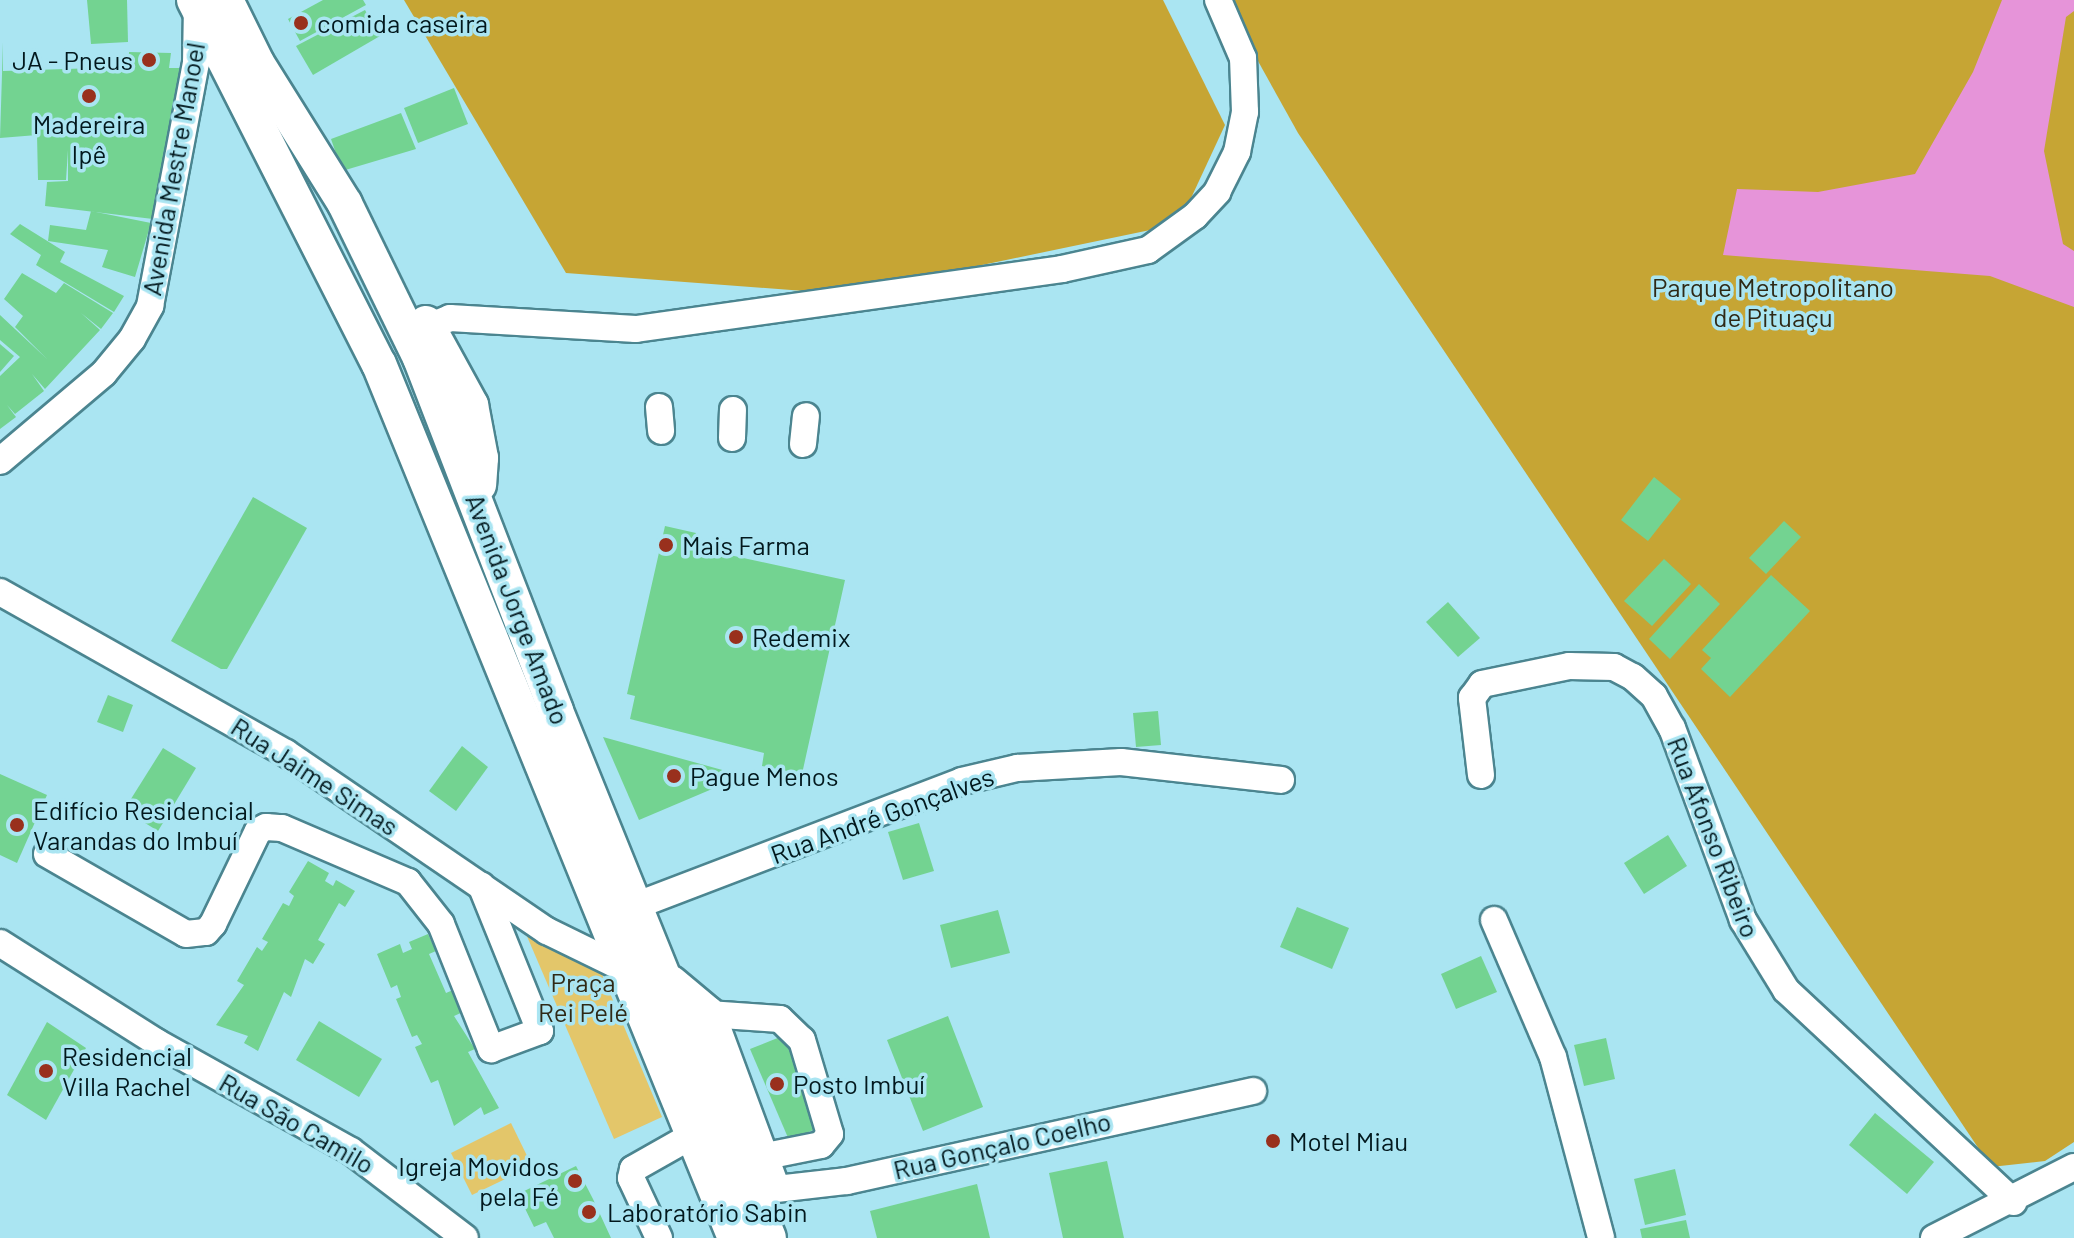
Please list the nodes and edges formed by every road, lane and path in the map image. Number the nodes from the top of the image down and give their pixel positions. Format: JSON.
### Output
{"nodes":[{"id":1,"x":1218,"y":0,"type":"edge"},
{"id":2,"x":206,"y":2,"type":"edge"},
{"id":3,"x":247,"y":68,"type":"junction"},
{"id":4,"x":384,"y":281,"type":"junction"},
{"id":5,"x":347,"y":299,"type":"junction"},
{"id":6,"x":439,"y":322,"type":"junction"},
{"id":7,"x":733,"y":410,"type":"dead end"},
{"id":8,"x":806,"y":416,"type":"dead end"},
{"id":9,"x":732,"y":438,"type":"dead end"},
{"id":10,"x":803,"y":444,"type":"dead end"},
{"id":11,"x":0,"y":461,"type":"edge"},
{"id":12,"x":478,"y":501,"type":"junction"},
{"id":13,"x":0,"y":592,"type":"edge"},
{"id":14,"x":1481,"y":775,"type":"dead end"},
{"id":15,"x":1281,"y":780,"type":"dead end"},
{"id":16,"x":47,"y":854,"type":"dead end"},
{"id":17,"x":481,"y":885,"type":"junction"},
{"id":18,"x":635,"y":906,"type":"junction"},
{"id":19,"x":1494,"y":920,"type":"dead end"},
{"id":20,"x":0,"y":943,"type":"edge"},
{"id":21,"x":625,"y":969,"type":"junction"},
{"id":22,"x":667,"y":980,"type":"junction"},
{"id":23,"x":708,"y":1014,"type":"junction"},
{"id":24,"x":1253,"y":1091,"type":"dead end"},
{"id":25,"x":693,"y":1135,"type":"junction"},
{"id":26,"x":761,"y":1157,"type":"junction"},
{"id":27,"x":2074,"y":1167,"type":"edge"},
{"id":28,"x":761,"y":1191,"type":"junction"},
{"id":29,"x":2013,"y":1202,"type":"junction"},
{"id":30,"x":465,"y":1238,"type":"edge"},
{"id":31,"x":659,"y":1238,"type":"edge"},
{"id":32,"x":735,"y":1238,"type":"edge"},
{"id":33,"x":769,"y":1238,"type":"edge"},
{"id":34,"x":792,"y":1238,"type":"edge"},
{"id":35,"x":1601,"y":1238,"type":"edge"},
{"id":36,"x":1934,"y":1238,"type":"edge"}],
"edges":[{"from":1,"to":6,"type":"street"},
{"from":2,"to":3,"type":"main road","name":"Avenida Jorge Amado"},
{"from":2,"to":11,"type":"street","name":"Avenida Mestre Manoel"},
{"from":3,"to":4,"type":"main road","name":"Avenida Jorge Amado"},
{"from":3,"to":5,"type":"main road","name":"Avenida Jorge Amado"},
{"from":4,"to":5,"type":"main road"},
{"from":4,"to":6,"type":"main road"},
{"from":4,"to":12,"type":"main road","name":"Avenida Jorge Amado"},
{"from":5,"to":21,"type":"main road","name":"Avenida Jorge Amado"},
{"from":6,"to":12,"type":"main road"},
{"from":7,"to":9,"type":"street"},
{"from":8,"to":10,"type":"street"},
{"from":12,"to":18,"type":"main road","name":"Avenida Jorge Amado"},
{"from":13,"to":17,"type":"street","name":"Rua Jaime Simas"},
{"from":14,"to":29,"type":"street","name":"Rua Afonso Ribeiro"},
{"from":15,"to":18,"type":"street","name":"Rua André Gonçalves"},
{"from":16,"to":17,"type":"street"},
{"from":17,"to":21,"type":"street","name":"Rua Jaime Simas"},
{"from":18,"to":22,"type":"main road","name":"Avenida Jorge Amado"},
{"from":19,"to":35,"type":"street"},
{"from":20,"to":30,"type":"street","name":"Rua São Camilo"},
{"from":21,"to":25,"type":"main road","name":"Avenida Jorge Amado"},
{"from":22,"to":23,"type":"main road"},
{"from":22,"to":28,"type":"main road","name":"Avenida Jorge Amado"},
{"from":23,"to":26,"type":"main road"},
{"from":23,"to":26,"type":"street"},
{"from":24,"to":28,"type":"street","name":"Rua Gonçalo Coelho"},
{"from":25,"to":31,"type":"street"},
{"from":25,"to":32,"type":"main road","name":"Avenida Jorge Amado"},
{"from":26,"to":28,"type":"main road"},
{"from":27,"to":29,"type":"street"},
{"from":28,"to":33,"type":"main road","name":"Avenida Jorge Amado"},
{"from":28,"to":34,"type":"main road"},
{"from":29,"to":36,"type":"street"}]}
